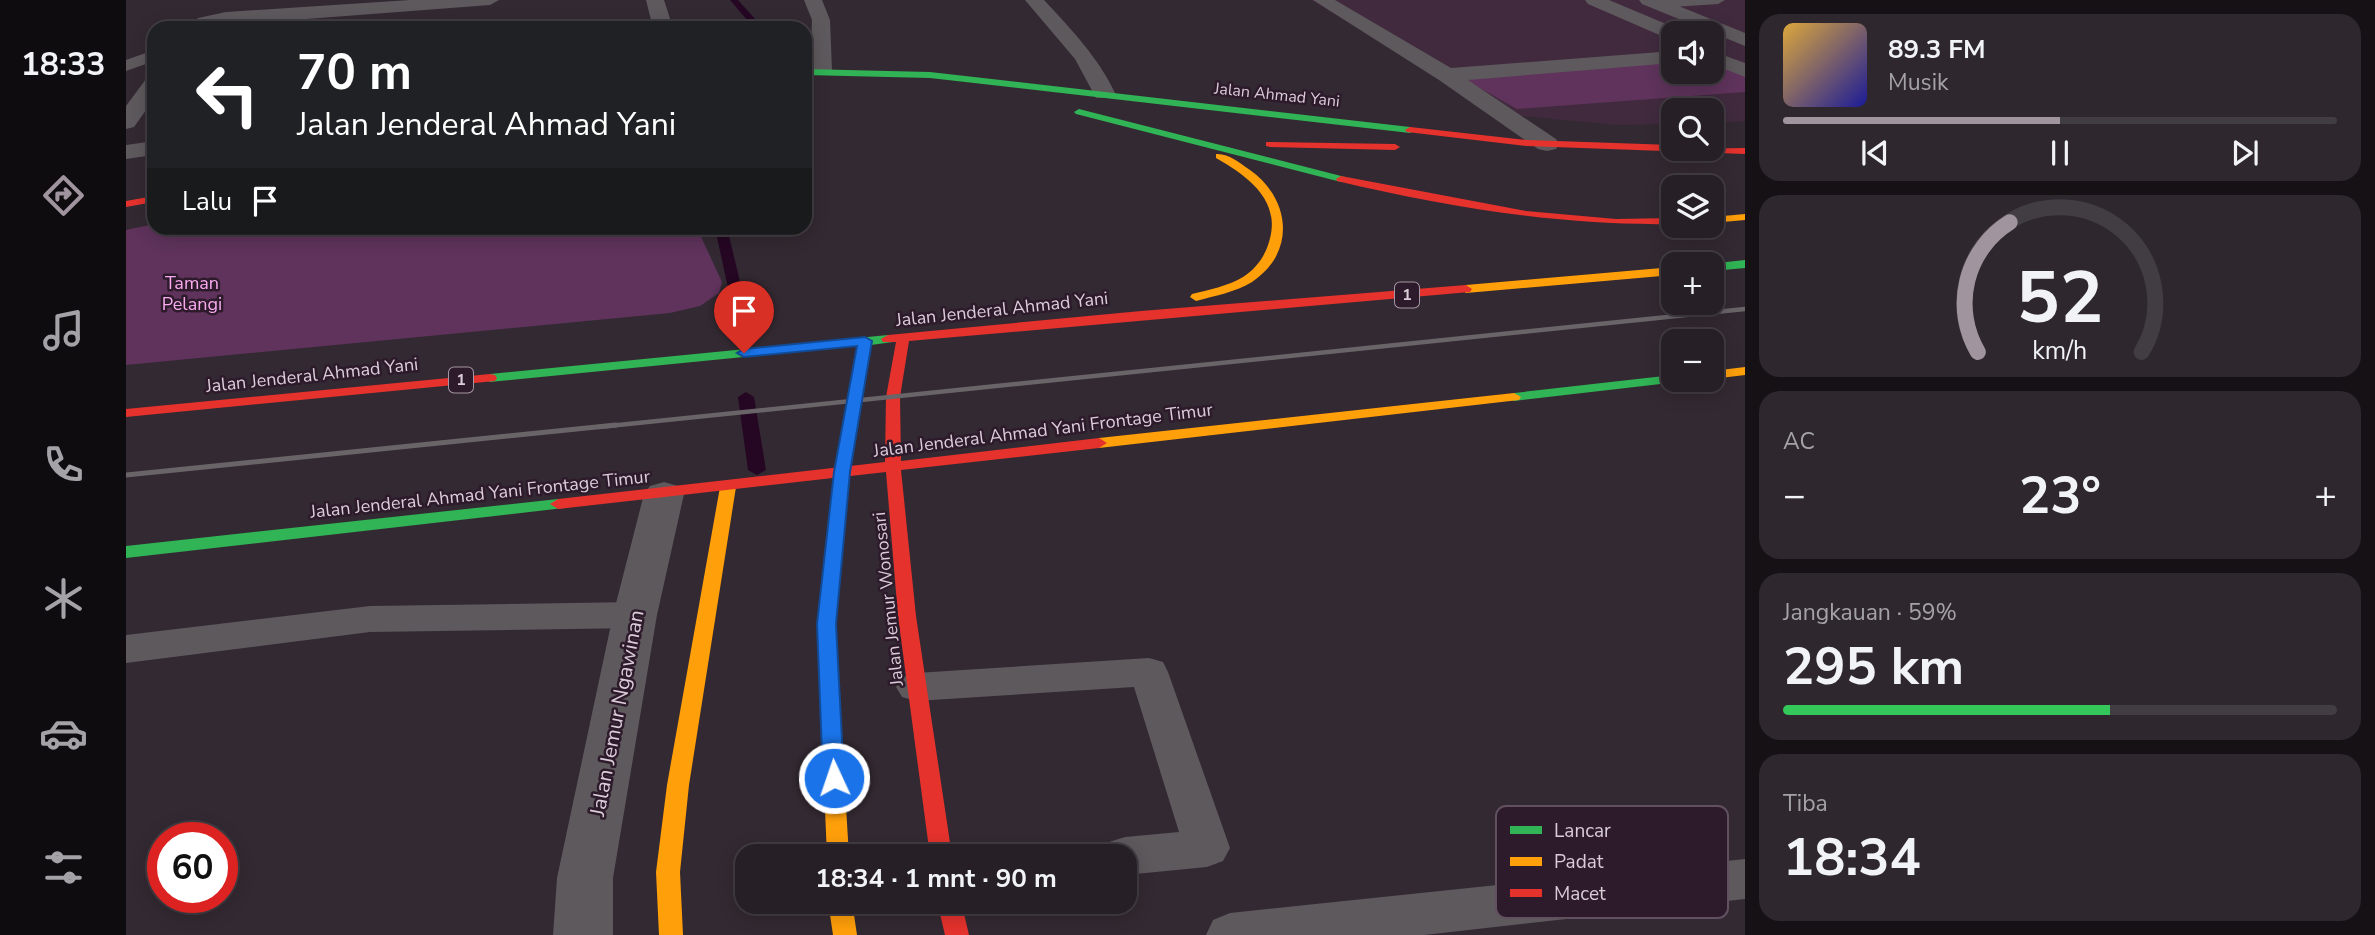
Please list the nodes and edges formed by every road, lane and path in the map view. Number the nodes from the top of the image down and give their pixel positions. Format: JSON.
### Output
{"nodes":[{"id":1,"x":490,"y":0,"type":"edge"},
{"id":2,"x":655,"y":0,"type":"edge"},
{"id":3,"x":813,"y":0,"type":"edge"},
{"id":4,"x":1034,"y":0,"type":"edge"},
{"id":5,"x":1322,"y":0,"type":"edge"},
{"id":6,"x":1594,"y":0,"type":"edge"},
{"id":7,"x":1718,"y":0,"type":"edge"},
{"id":8,"x":1652,"y":2,"type":"edge"},
{"id":9,"x":435,"y":5,"type":"junction"},
{"id":10,"x":281,"y":7,"type":"edge"},
{"id":11,"x":213,"y":21,"type":"edge"},
{"id":12,"x":430,"y":21,"type":"edge"},
{"id":13,"x":662,"y":21,"type":"edge"},
{"id":14,"x":1661,"y":29,"type":"edge"},
{"id":15,"x":1745,"y":40,"type":"edge"},
{"id":16,"x":147,"y":57,"type":"edge"},
{"id":17,"x":1661,"y":58,"type":"edge"},
{"id":18,"x":1724,"y":60,"type":"edge"},
{"id":19,"x":126,"y":66,"type":"edge"},
{"id":20,"x":813,"y":71,"type":"edge"},
{"id":21,"x":1745,"y":71,"type":"edge"},
{"id":22,"x":1447,"y":75,"type":"junction"},
{"id":23,"x":1104,"y":93,"type":"junction"},
{"id":24,"x":147,"y":94,"type":"edge"},
{"id":25,"x":1126,"y":96,"type":"junction"},
{"id":26,"x":1066,"y":110,"type":"dead end"},
{"id":27,"x":126,"y":122,"type":"edge"},
{"id":28,"x":1184,"y":137,"type":"junction"},
{"id":29,"x":1537,"y":143,"type":"junction"},
{"id":30,"x":147,"y":149,"type":"edge"},
{"id":31,"x":1745,"y":151,"type":"edge"},
{"id":32,"x":126,"y":152,"type":"edge"},
{"id":33,"x":147,"y":200,"type":"edge"},
{"id":34,"x":126,"y":204,"type":"edge"},
{"id":35,"x":1745,"y":217,"type":"edge"},
{"id":36,"x":1724,"y":219,"type":"edge"},
{"id":37,"x":1661,"y":221,"type":"edge"},
{"id":38,"x":1745,"y":264,"type":"edge"},
{"id":39,"x":1724,"y":266,"type":"edge"},
{"id":40,"x":1661,"y":272,"type":"edge"},
{"id":41,"x":1141,"y":315,"type":"junction"},
{"id":42,"x":903,"y":338,"type":"junction"},
{"id":43,"x":847,"y":341,"type":"junction"},
{"id":44,"x":1745,"y":371,"type":"edge"},
{"id":45,"x":1724,"y":373,"type":"edge"},
{"id":46,"x":1661,"y":380,"type":"edge"},
{"id":47,"x":126,"y":413,"type":"edge"},
{"id":48,"x":893,"y":466,"type":"junction"},
{"id":49,"x":842,"y":472,"type":"junction"},
{"id":50,"x":728,"y":487,"type":"junction"},
{"id":51,"x":664,"y":494,"type":"junction"},
{"id":52,"x":126,"y":552,"type":"edge"},
{"id":53,"x":635,"y":615,"type":"junction"},
{"id":54,"x":126,"y":649,"type":"edge"},
{"id":55,"x":916,"y":687,"type":"junction"},
{"id":56,"x":837,"y":844,"type":"edge"},
{"id":57,"x":939,"y":844,"type":"edge"},
{"id":58,"x":1137,"y":855,"type":"edge"},
{"id":59,"x":1496,"y":906,"type":"edge"},
{"id":60,"x":842,"y":914,"type":"edge"},
{"id":61,"x":952,"y":914,"type":"edge"},
{"id":62,"x":583,"y":935,"type":"edge"},
{"id":63,"x":671,"y":935,"type":"edge"},
{"id":64,"x":845,"y":935,"type":"edge"},
{"id":65,"x":957,"y":935,"type":"edge"},
{"id":66,"x":1230,"y":935,"type":"edge"}],
"edges":[{"from":1,"to":9,"type":"street"},
{"from":2,"to":13,"type":"street"},
{"from":3,"to":20,"type":"street"},
{"from":4,"to":23,"type":"street"},
{"from":5,"to":22,"type":"street"},
{"from":6,"to":14,"type":"street"},
{"from":7,"to":8,"type":"lane"},
{"from":8,"to":15,"type":"street"},
{"from":9,"to":10,"type":"street"},
{"from":9,"to":12,"type":"street"},
{"from":10,"to":11,"type":"street"},
{"from":16,"to":19,"type":"lane"},
{"from":17,"to":22,"type":"street"},
{"from":18,"to":21,"type":"street"},
{"from":20,"to":23,"type":"main road","name":"Jalan Ahmad Yani"},
{"from":22,"to":29,"type":"street"},
{"from":23,"to":25,"type":"main road","name":"Jalan Ahmad Yani"},
{"from":24,"to":27,"type":"street"},
{"from":25,"to":28,"type":"main road"},
{"from":25,"to":29,"type":"main road","name":"Jalan Ahmad Yani"},
{"from":26,"to":28,"type":"main road"},
{"from":28,"to":29,"type":"main road"},
{"from":28,"to":37,"type":"main road"},
{"from":28,"to":41,"type":"main road"},
{"from":29,"to":31,"type":"main road","name":"Jalan Ahmad Yani"},
{"from":30,"to":32,"type":"street"},
{"from":33,"to":34,"type":"main road"},
{"from":35,"to":36,"type":"main road"},
{"from":38,"to":39,"type":"main road"},
{"from":40,"to":41,"type":"main road","name":"Jalan Jenderal Ahmad Yani","number":"1"},
{"from":41,"to":42,"type":"main road","name":"Jalan Jenderal Ahmad Yani","number":"1"},
{"from":42,"to":43,"type":"main road","name":"Jalan Jenderal Ahmad Yani","number":"1"},
{"from":42,"to":48,"type":"main road","name":"Jalan Jemur Wonosari"},
{"from":43,"to":47,"type":"main road","name":"Jalan Jenderal Ahmad Yani","number":"1"},
{"from":43,"to":49,"type":"main road"},
{"from":44,"to":45,"type":"main road"},
{"from":46,"to":48,"type":"main road","name":"Jalan Jenderal Ahmad Yani Frontage Timur"},
{"from":48,"to":49,"type":"main road","name":"Jalan Jenderal Ahmad Yani Frontage Timur"},
{"from":48,"to":55,"type":"main road","name":"Jalan Jemur Wonosari"},
{"from":49,"to":50,"type":"main road","name":"Jalan Jenderal Ahmad Yani Frontage Timur"},
{"from":49,"to":56,"type":"main road"},
{"from":50,"to":51,"type":"main road","name":"Jalan Jenderal Ahmad Yani Frontage Timur"},
{"from":50,"to":63,"type":"main road"},
{"from":51,"to":52,"type":"main road","name":"Jalan Jenderal Ahmad Yani Frontage Timur"},
{"from":51,"to":53,"type":"street","name":"Jalan Jemur Ngawinan"},
{"from":53,"to":54,"type":"lane"},
{"from":53,"to":62,"type":"street","name":"Jalan Jemur Ngawinan"},
{"from":55,"to":57,"type":"main road","name":"Jalan Jemur Wonosari"},
{"from":55,"to":58,"type":"lane"},
{"from":59,"to":66,"type":"lane"},
{"from":60,"to":64,"type":"main road"},
{"from":61,"to":65,"type":"main road"}]}
